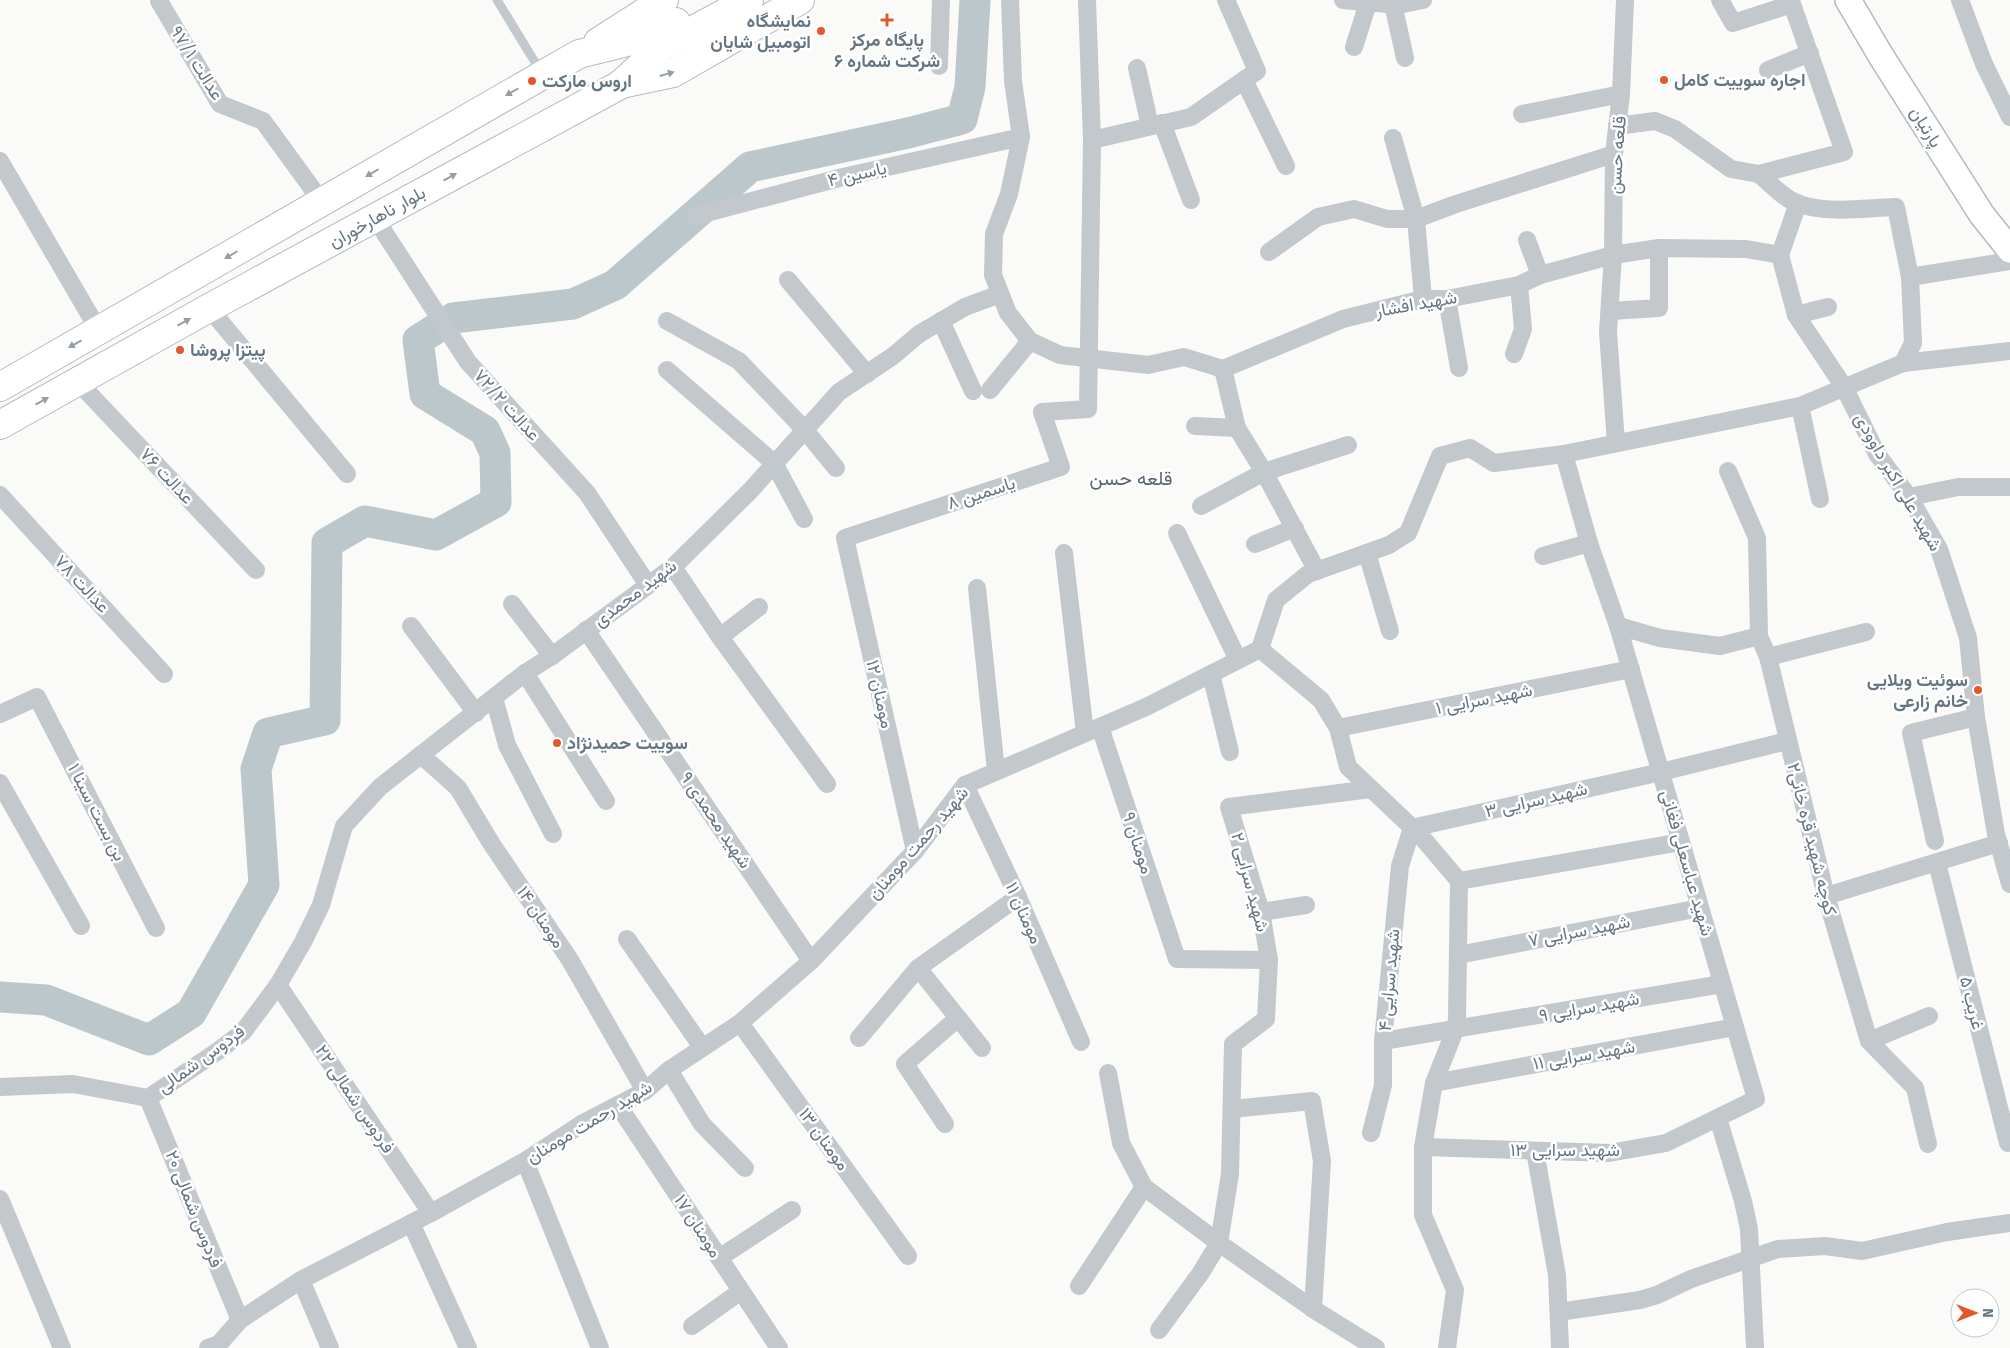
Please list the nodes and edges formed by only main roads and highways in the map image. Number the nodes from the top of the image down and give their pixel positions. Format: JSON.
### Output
{"nodes":[{"id":1,"x":664,"y":0,"type":"edge"},
{"id":2,"x":714,"y":0,"type":"edge"},
{"id":3,"x":749,"y":0,"type":"edge"},
{"id":4,"x":800,"y":0,"type":"edge"},
{"id":5,"x":1848,"y":0,"type":"edge"},
{"id":6,"x":579,"y":54,"type":"junction"},
{"id":7,"x":620,"y":85,"type":"junction"},
{"id":8,"x":2010,"y":250,"type":"edge"},
{"id":9,"x":0,"y":386,"type":"edge"},
{"id":10,"x":0,"y":425,"type":"edge"}],
"edges":[{"from":1,"to":6,"type":"main road"},
{"from":2,"to":6,"type":"main road"},
{"from":3,"to":7,"type":"main road","name":"بلوار ناهارخوران"},
{"from":7,"to":4,"type":"main road","one_way":true},
{"from":5,"to":8,"type":"main road","name":"پارتیان"},
{"from":6,"to":9,"type":"main road","one_way":true},
{"from":10,"to":7,"type":"main road","name":"بلوار ناهارخوران","one_way":true}]}
